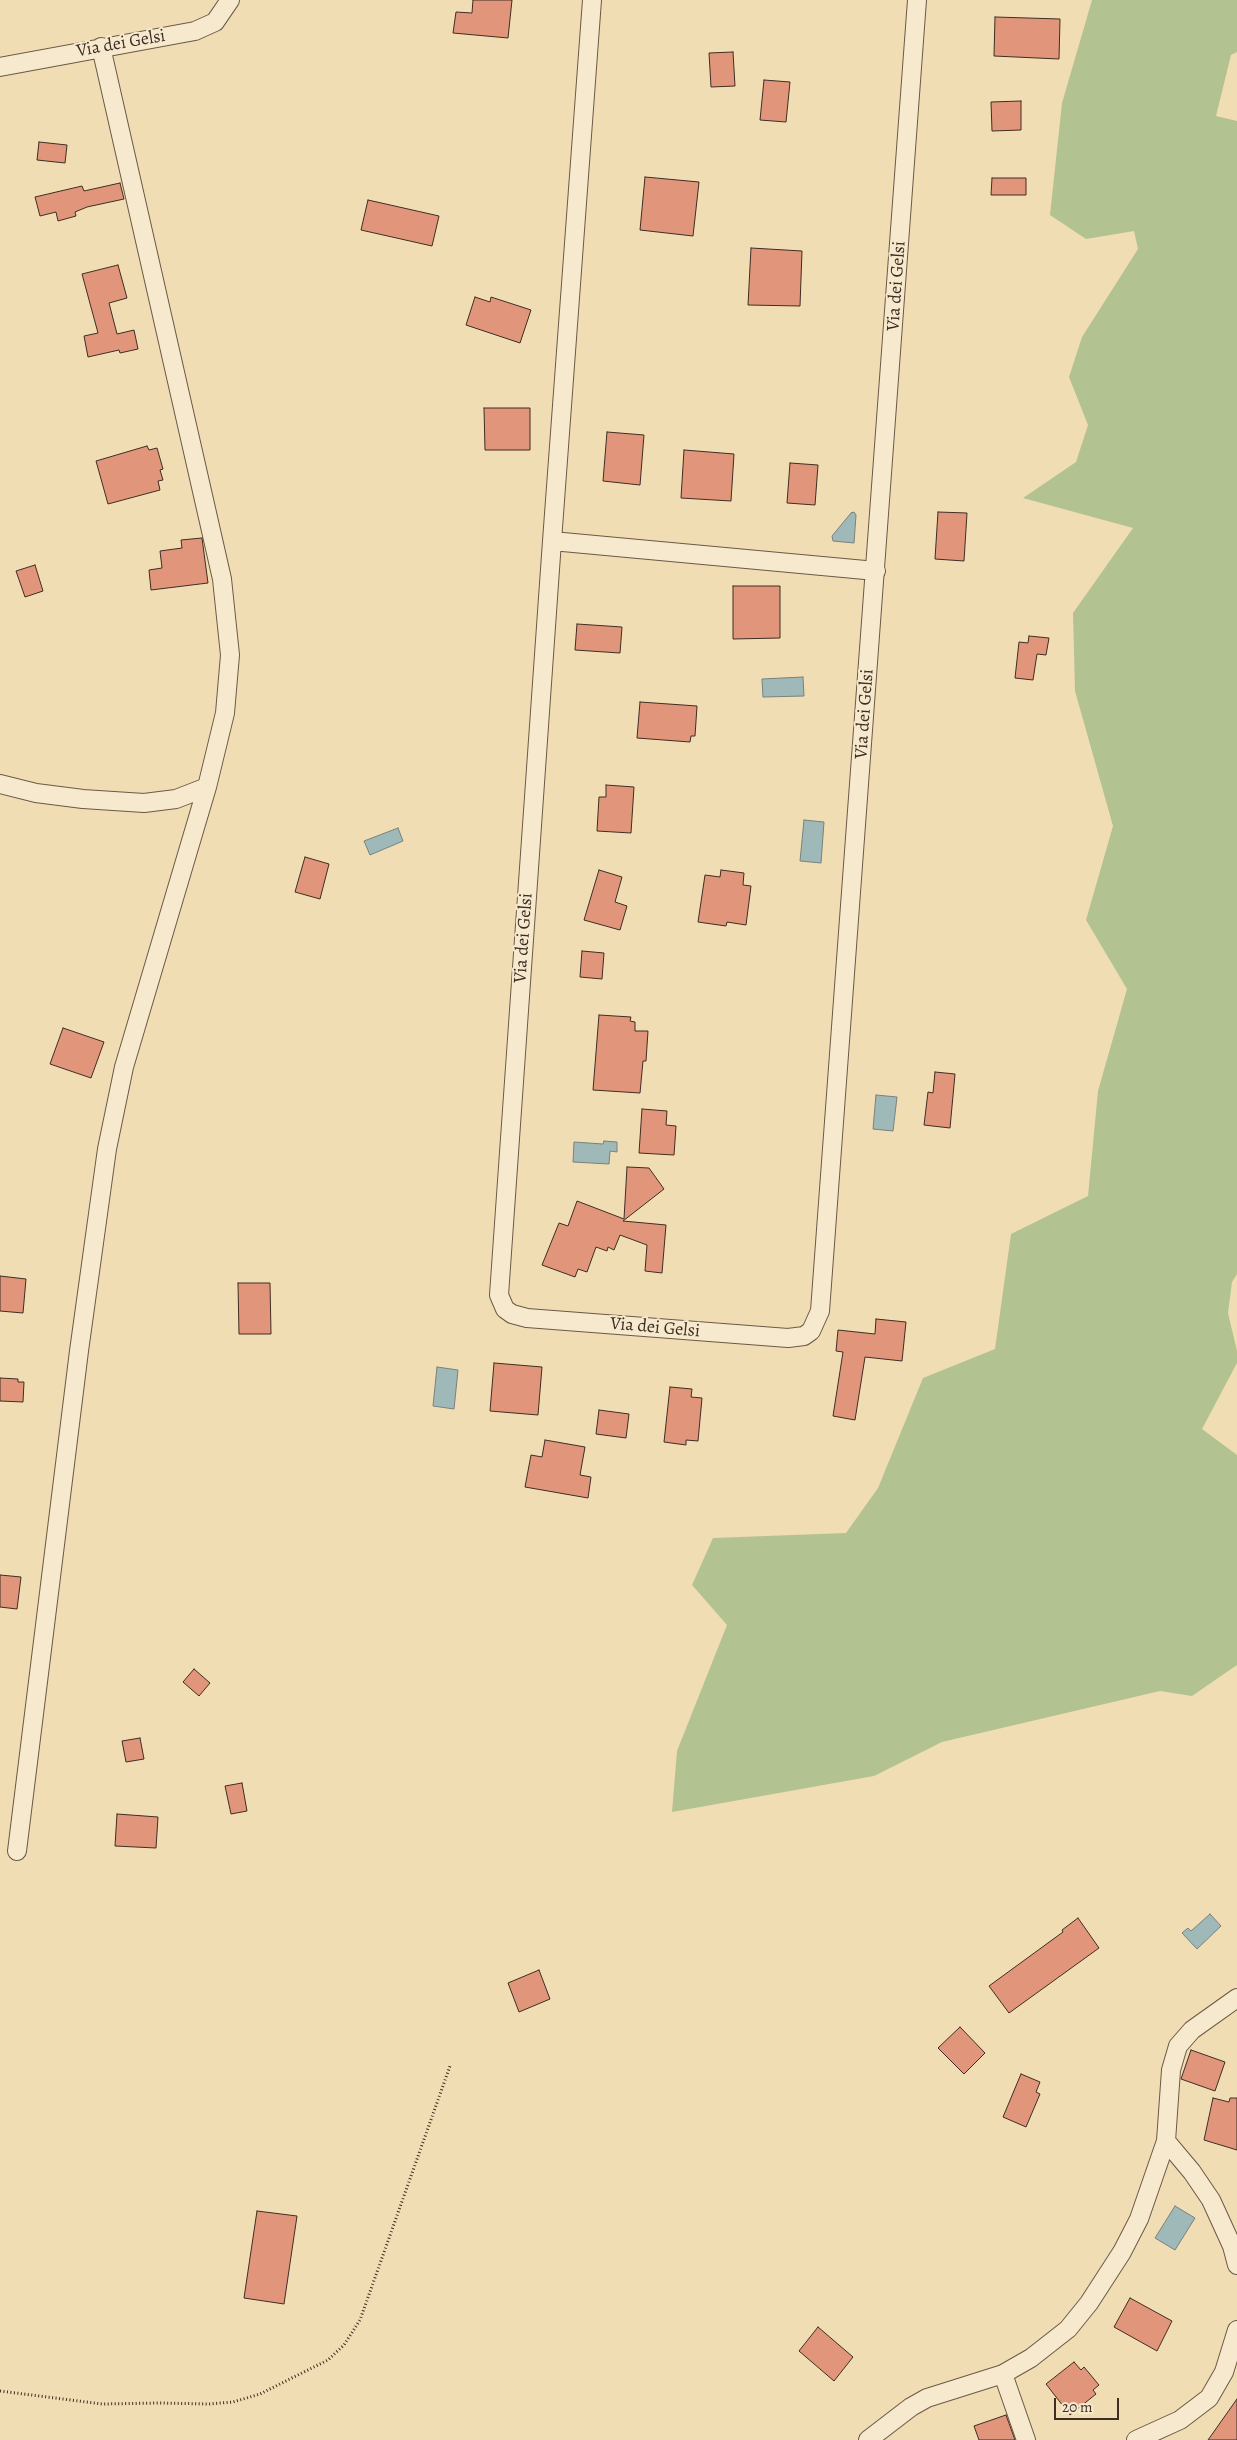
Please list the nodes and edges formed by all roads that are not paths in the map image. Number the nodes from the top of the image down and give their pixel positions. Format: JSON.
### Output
{"nodes":[{"id":1,"x":230,"y":0,"type":"edge"},
{"id":2,"x":592,"y":0,"type":"edge"},
{"id":3,"x":918,"y":0,"type":"edge"},
{"id":4,"x":100,"y":47,"type":"junction"},
{"id":5,"x":0,"y":67,"type":"edge"},
{"id":6,"x":552,"y":541,"type":"junction"},
{"id":7,"x":876,"y":571,"type":"junction"},
{"id":8,"x":0,"y":784,"type":"edge"},
{"id":9,"x":207,"y":787,"type":"junction"},
{"id":10,"x":18,"y":1851,"type":"dead end"},
{"id":11,"x":1237,"y":1998,"type":"edge"},
{"id":12,"x":1166,"y":2141,"type":"junction"},
{"id":13,"x":1237,"y":2265,"type":"edge"},
{"id":14,"x":1237,"y":2330,"type":"edge"},
{"id":15,"x":1004,"y":2374,"type":"junction"},
{"id":16,"x":868,"y":2440,"type":"edge"},
{"id":17,"x":1026,"y":2440,"type":"edge"},
{"id":18,"x":1136,"y":2440,"type":"edge"}],
"edges":[{"from":1,"to":4,"type":"street","name":"Via dei Gelsi"},
{"from":2,"to":6,"type":"street","name":"Via dei Gelsi"},
{"from":3,"to":7,"type":"street","name":"Via dei Gelsi"},
{"from":4,"to":5,"type":"street","name":"Via dei Gelsi"},
{"from":4,"to":9,"type":"street"},
{"from":6,"to":7,"type":"street"},
{"from":6,"to":7,"type":"street","name":"Via dei Gelsi"},
{"from":8,"to":9,"type":"street"},
{"from":9,"to":10,"type":"street"},
{"from":11,"to":12,"type":"street"},
{"from":12,"to":13,"type":"street"},
{"from":12,"to":15,"type":"street"},
{"from":14,"to":18,"type":"street"},
{"from":15,"to":16,"type":"street"},
{"from":15,"to":17,"type":"street"}]}
